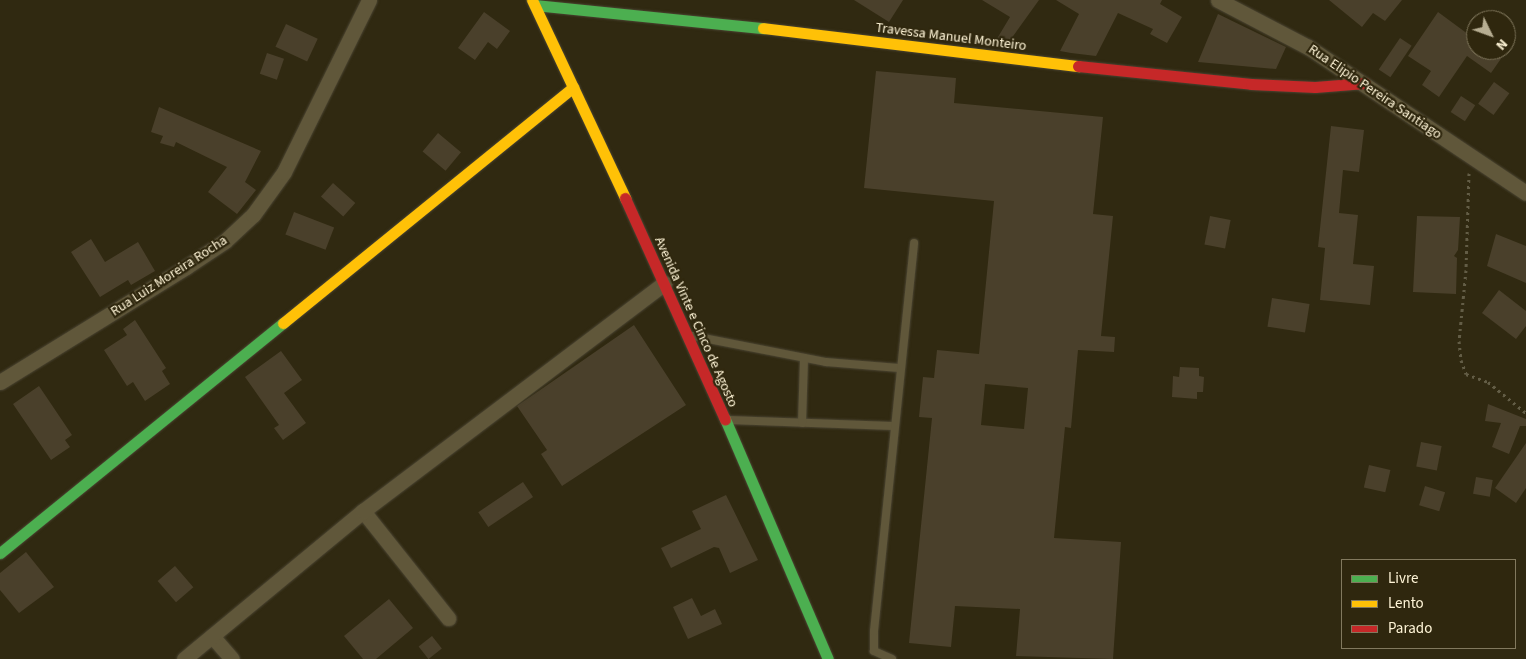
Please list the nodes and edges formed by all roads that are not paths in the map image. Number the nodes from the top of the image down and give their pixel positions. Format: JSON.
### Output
{"nodes":[{"id":1,"x":369,"y":0,"type":"edge"},
{"id":2,"x":1218,"y":0,"type":"edge"},
{"id":3,"x":533,"y":3,"type":"edge"},
{"id":4,"x":1365,"y":83,"type":"junction"},
{"id":5,"x":573,"y":87,"type":"junction"},
{"id":6,"x":1526,"y":193,"type":"edge"},
{"id":7,"x":914,"y":243,"type":"dead end"},
{"id":8,"x":664,"y":283,"type":"junction"},
{"id":9,"x":689,"y":335,"type":"junction"},
{"id":10,"x":804,"y":358,"type":"junction"},
{"id":11,"x":899,"y":368,"type":"junction"},
{"id":12,"x":0,"y":382,"type":"edge"},
{"id":13,"x":724,"y":420,"type":"junction"},
{"id":14,"x":802,"y":423,"type":"junction"},
{"id":15,"x":893,"y":426,"type":"junction"},
{"id":16,"x":363,"y":511,"type":"junction"},
{"id":17,"x":0,"y":553,"type":"edge"},
{"id":18,"x":448,"y":618,"type":"dead end"},
{"id":19,"x":212,"y":636,"type":"junction"},
{"id":20,"x":184,"y":659,"type":"edge"},
{"id":21,"x":232,"y":659,"type":"edge"},
{"id":22,"x":828,"y":659,"type":"edge"},
{"id":23,"x":892,"y":659,"type":"edge"}],
"edges":[{"from":1,"to":12,"type":"street","name":"Rua Luiz Moreira Rocha"},
{"from":2,"to":4,"type":"street","name":"Rua Elipio Pereira Santiago"},
{"from":3,"to":4,"type":"street","name":"Travessa Manuel Monteiro"},
{"from":3,"to":5,"type":"street","name":"Avenida Vinte e Cinco de Agosto"},
{"from":4,"to":6,"type":"street","name":"Rua Elipio Pereira Santiago"},
{"from":5,"to":8,"type":"street","name":"Avenida Vinte e Cinco de Agosto"},
{"from":5,"to":17,"type":"street"},
{"from":7,"to":11,"type":"lane"},
{"from":8,"to":9,"type":"street","name":"Avenida Vinte e Cinco de Agosto"},
{"from":8,"to":16,"type":"street"},
{"from":9,"to":10,"type":"lane"},
{"from":9,"to":13,"type":"street","name":"Avenida Vinte e Cinco de Agosto"},
{"from":10,"to":11,"type":"lane"},
{"from":10,"to":14,"type":"lane"},
{"from":11,"to":15,"type":"lane"},
{"from":13,"to":14,"type":"lane"},
{"from":13,"to":22,"type":"street","name":"Avenida Vinte e Cinco de Agosto"},
{"from":14,"to":15,"type":"lane"},
{"from":15,"to":23,"type":"lane"},
{"from":16,"to":18,"type":"street"},
{"from":16,"to":19,"type":"street"},
{"from":19,"to":20,"type":"street"},
{"from":19,"to":21,"type":"street"}]}
